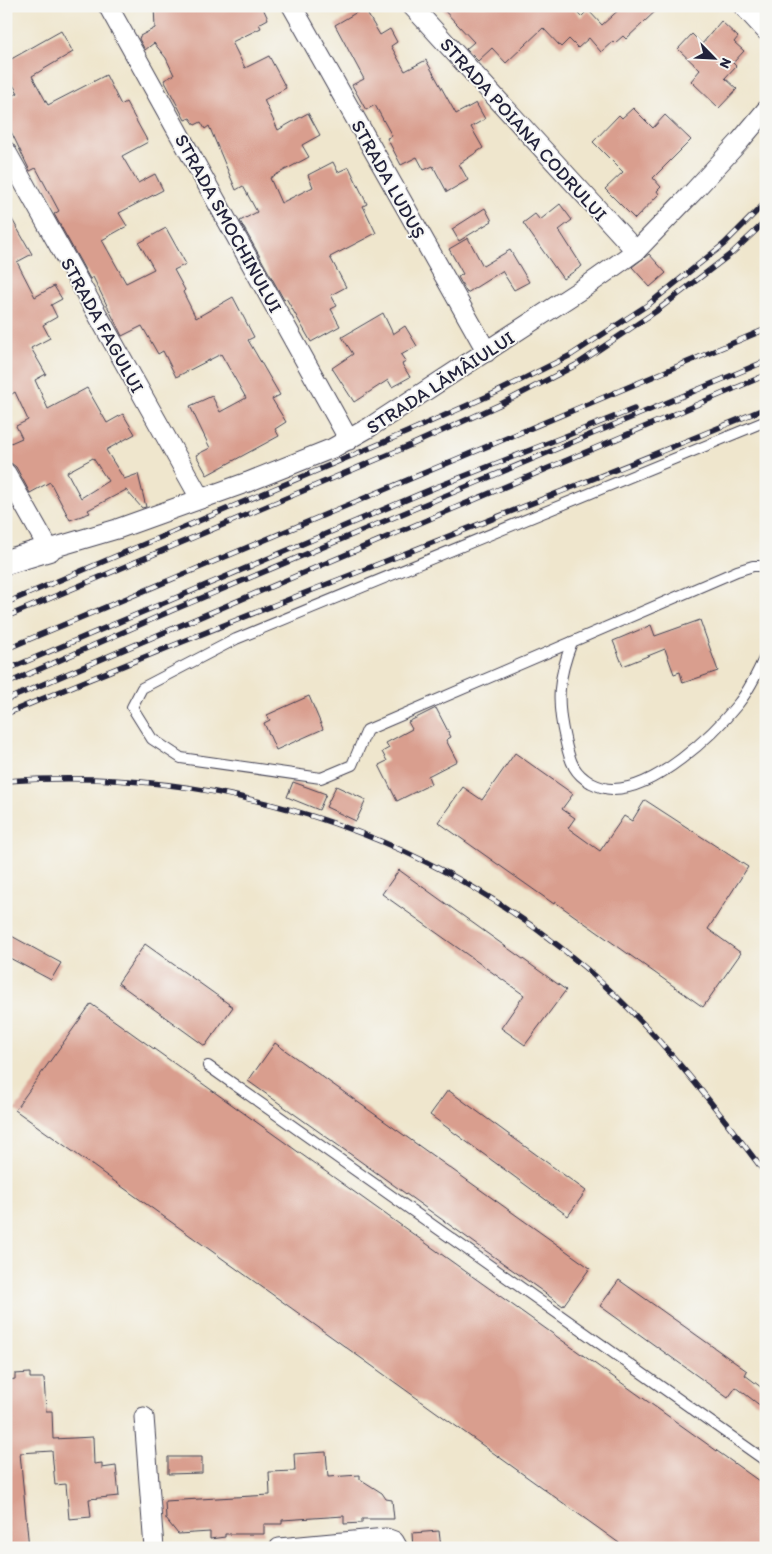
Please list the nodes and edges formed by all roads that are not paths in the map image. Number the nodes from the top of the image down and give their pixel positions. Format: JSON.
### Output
{"nodes":[{"id":1,"x":108,"y":6,"type":"edge"},
{"id":2,"x":292,"y":6,"type":"edge"},
{"id":3,"x":412,"y":6,"type":"edge"},
{"id":4,"x":743,"y":6,"type":"edge"},
{"id":5,"x":766,"y":31,"type":"edge"},
{"id":6,"x":766,"y":110,"type":"edge"},
{"id":7,"x":6,"y":151,"type":"edge"},
{"id":8,"x":636,"y":251,"type":"junction"},
{"id":9,"x":487,"y":352,"type":"junction"},
{"id":10,"x":766,"y":421,"type":"edge"},
{"id":11,"x":349,"y":440,"type":"junction"},
{"id":12,"x":6,"y":473,"type":"edge"},
{"id":13,"x":200,"y":498,"type":"junction"},
{"id":14,"x":50,"y":549,"type":"junction"},
{"id":15,"x":6,"y":562,"type":"edge"},
{"id":16,"x":766,"y":566,"type":"edge"},
{"id":17,"x":572,"y":642,"type":"junction"},
{"id":18,"x":766,"y":654,"type":"edge"},
{"id":19,"x":208,"y":1066,"type":"dead end"},
{"id":20,"x":144,"y":1417,"type":"dead end"},
{"id":21,"x":766,"y":1461,"type":"edge"},
{"id":22,"x":396,"y":1544,"type":"edge"},
{"id":23,"x":154,"y":1548,"type":"edge"},
{"id":24,"x":279,"y":1548,"type":"edge"}],
"edges":[{"from":1,"to":11,"type":"street","name":"STRADA SMOCHINULUI"},
{"from":2,"to":9,"type":"street","name":"STRADA LUDUȘ"},
{"from":3,"to":8,"type":"street","name":"STRADA POIANA CODRULUI"},
{"from":4,"to":5,"type":"street"},
{"from":6,"to":8,"type":"street","name":"STRADA LĂMÂIULUI"},
{"from":7,"to":13,"type":"street","name":"STRADA FAGULUI"},
{"from":8,"to":9,"type":"street","name":"STRADA LĂMÂIULUI"},
{"from":9,"to":11,"type":"street","name":"STRADA LĂMÂIULUI"},
{"from":10,"to":17,"type":"lane"},
{"from":11,"to":13,"type":"street","name":"STRADA LĂMÂIULUI"},
{"from":12,"to":14,"type":"street"},
{"from":13,"to":14,"type":"street","name":"STRADA LĂMÂIULUI"},
{"from":14,"to":15,"type":"street"},
{"from":16,"to":17,"type":"lane"},
{"from":17,"to":18,"type":"lane"},
{"from":19,"to":21,"type":"lane"},
{"from":20,"to":23,"type":"street"},
{"from":22,"to":24,"type":"street"}]}
